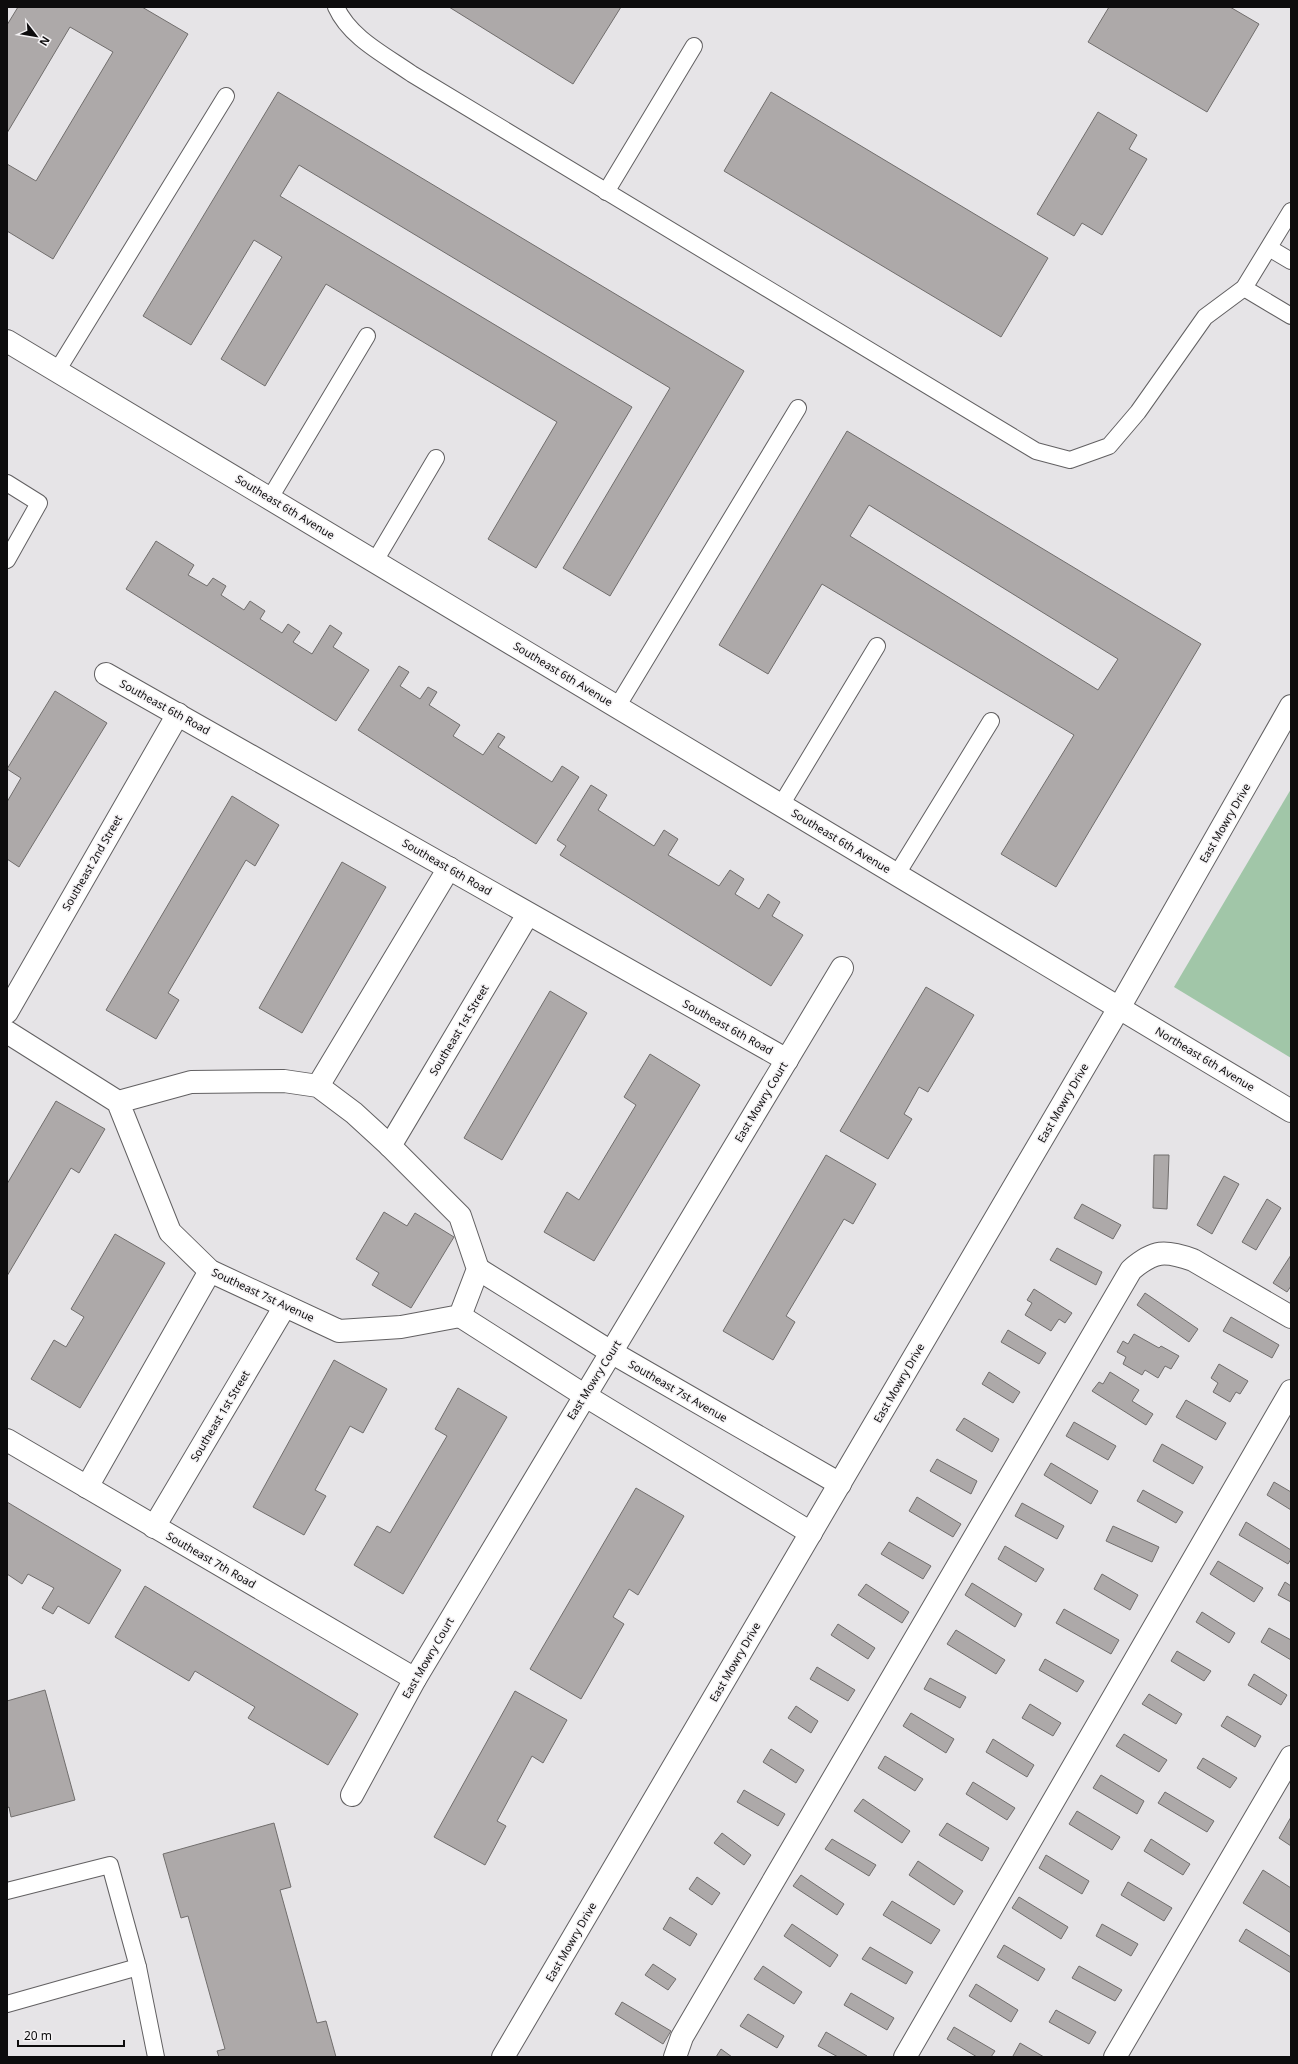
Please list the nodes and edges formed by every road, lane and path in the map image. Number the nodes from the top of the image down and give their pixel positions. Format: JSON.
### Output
{"nodes":[{"id":1,"x":336,"y":7,"type":"edge"},
{"id":2,"x":694,"y":46,"type":"dead end"},
{"id":3,"x":226,"y":96,"type":"dead end"},
{"id":4,"x":606,"y":192,"type":"junction"},
{"id":5,"x":1291,"y":211,"type":"edge"},
{"id":6,"x":1269,"y":248,"type":"junction"},
{"id":7,"x":1291,"y":261,"type":"edge"},
{"id":8,"x":1244,"y":288,"type":"junction"},
{"id":9,"x":1291,"y":316,"type":"edge"},
{"id":10,"x":367,"y":336,"type":"dead end"},
{"id":11,"x":7,"y":341,"type":"edge"},
{"id":12,"x":57,"y":371,"type":"junction"},
{"id":13,"x":798,"y":408,"type":"dead end"},
{"id":14,"x":436,"y":458,"type":"dead end"},
{"id":15,"x":7,"y":483,"type":"edge"},
{"id":16,"x":270,"y":498,"type":"junction"},
{"id":17,"x":7,"y":560,"type":"edge"},
{"id":18,"x":375,"y":561,"type":"junction"},
{"id":19,"x":878,"y":646,"type":"dead end"},
{"id":20,"x":106,"y":674,"type":"dead end"},
{"id":21,"x":1291,"y":706,"type":"edge"},
{"id":22,"x":618,"y":707,"type":"junction"},
{"id":23,"x":178,"y":714,"type":"junction"},
{"id":24,"x":991,"y":721,"type":"dead end"},
{"id":25,"x":781,"y":805,"type":"junction"},
{"id":26,"x":449,"y":868,"type":"junction"},
{"id":27,"x":897,"y":874,"type":"junction"},
{"id":28,"x":528,"y":914,"type":"junction"},
{"id":29,"x":842,"y":968,"type":"dead end"},
{"id":30,"x":1119,"y":1008,"type":"junction"},
{"id":31,"x":7,"y":1012,"type":"edge"},
{"id":32,"x":7,"y":1032,"type":"edge"},
{"id":33,"x":787,"y":1060,"type":"junction"},
{"id":34,"x":318,"y":1086,"type":"junction"},
{"id":35,"x":118,"y":1102,"type":"junction"},
{"id":36,"x":1291,"y":1111,"type":"edge"},
{"id":37,"x":390,"y":1146,"type":"junction"},
{"id":38,"x":478,"y":1269,"type":"junction"},
{"id":39,"x":210,"y":1271,"type":"junction"},
{"id":40,"x":285,"y":1306,"type":"junction"},
{"id":41,"x":460,"y":1316,"type":"junction"},
{"id":42,"x":1291,"y":1317,"type":"edge"},
{"id":43,"x":611,"y":1352,"type":"junction"},
{"id":44,"x":1291,"y":1392,"type":"edge"},
{"id":45,"x":584,"y":1395,"type":"junction"},
{"id":46,"x":7,"y":1440,"type":"edge"},
{"id":47,"x":840,"y":1484,"type":"junction"},
{"id":48,"x":87,"y":1487,"type":"junction"},
{"id":49,"x":154,"y":1527,"type":"junction"},
{"id":50,"x":811,"y":1533,"type":"junction"},
{"id":51,"x":415,"y":1679,"type":"junction"},
{"id":52,"x":1291,"y":1757,"type":"edge"},
{"id":53,"x":352,"y":1795,"type":"dead end"},
{"id":54,"x":7,"y":1891,"type":"edge"},
{"id":55,"x":138,"y":1967,"type":"junction"},
{"id":56,"x":7,"y":2004,"type":"edge"},
{"id":57,"x":156,"y":2057,"type":"edge"},
{"id":58,"x":503,"y":2057,"type":"edge"},
{"id":59,"x":676,"y":2057,"type":"edge"},
{"id":60,"x":905,"y":2057,"type":"edge"},
{"id":61,"x":1115,"y":2057,"type":"edge"}],
"edges":[{"from":1,"to":4,"type":"lane"},
{"from":2,"to":4,"type":"lane"},
{"from":3,"to":12,"type":"lane"},
{"from":4,"to":8,"type":"lane"},
{"from":5,"to":6,"type":"lane"},
{"from":6,"to":7,"type":"lane"},
{"from":6,"to":8,"type":"lane"},
{"from":8,"to":9,"type":"lane"},
{"from":10,"to":16,"type":"lane"},
{"from":11,"to":12,"type":"street","name":"Southeast 6th Avenue"},
{"from":12,"to":16,"type":"street","name":"Southeast 6th Avenue"},
{"from":13,"to":22,"type":"lane"},
{"from":14,"to":18,"type":"lane"},
{"from":15,"to":17,"type":"lane"},
{"from":16,"to":18,"type":"street","name":"Southeast 6th Avenue"},
{"from":18,"to":22,"type":"street","name":"Southeast 6th Avenue"},
{"from":19,"to":25,"type":"lane"},
{"from":20,"to":23,"type":"street","name":"Southeast 6th Road"},
{"from":21,"to":30,"type":"street","name":"East Mowry Drive"},
{"from":22,"to":25,"type":"street","name":"Southeast 6th Avenue"},
{"from":23,"to":26,"type":"street","name":"Southeast 6th Road"},
{"from":23,"to":31,"type":"street","name":"Southeast 2nd Street"},
{"from":24,"to":27,"type":"lane"},
{"from":25,"to":27,"type":"street","name":"Southeast 6th Avenue"},
{"from":26,"to":28,"type":"street","name":"Southeast 6th Road"},
{"from":26,"to":34,"type":"street"},
{"from":27,"to":30,"type":"street","name":"Southeast 6th Avenue"},
{"from":28,"to":33,"type":"street","name":"Southeast 6th Road"},
{"from":28,"to":37,"type":"street","name":"Southeast 1st Street"},
{"from":29,"to":33,"type":"street","name":"East Mowry Court"},
{"from":30,"to":36,"type":"street","name":"Northeast 6th Avenue"},
{"from":30,"to":47,"type":"street","name":"East Mowry Drive"},
{"from":32,"to":35,"type":"street"},
{"from":33,"to":43,"type":"street","name":"East Mowry Court"},
{"from":34,"to":35,"type":"street"},
{"from":34,"to":37,"type":"street"},
{"from":35,"to":39,"type":"street","name":"Southeast 7st Avenue"},
{"from":37,"to":38,"type":"street"},
{"from":38,"to":41,"type":"street"},
{"from":38,"to":43,"type":"street","name":"Southeast 7st Avenue"},
{"from":39,"to":40,"type":"street","name":"Southeast 7st Avenue"},
{"from":39,"to":48,"type":"street"},
{"from":40,"to":41,"type":"street","name":"Southeast 7st Avenue"},
{"from":40,"to":49,"type":"street","name":"Southeast 1st Street"},
{"from":41,"to":45,"type":"street"},
{"from":42,"to":59,"type":"street"},
{"from":43,"to":45,"type":"street","name":"East Mowry Court"},
{"from":43,"to":47,"type":"street","name":"Southeast 7st Avenue"},
{"from":44,"to":60,"type":"street"},
{"from":45,"to":50,"type":"street"},
{"from":45,"to":51,"type":"street","name":"East Mowry Court"},
{"from":46,"to":48,"type":"street","name":"Southeast 7th Road"},
{"from":47,"to":50,"type":"street","name":"East Mowry Drive"},
{"from":48,"to":49,"type":"street","name":"Southeast 7th Road"},
{"from":49,"to":51,"type":"street","name":"Southeast 7th Road"},
{"from":50,"to":58,"type":"street","name":"East Mowry Drive"},
{"from":51,"to":53,"type":"street","name":"East Mowry Court"},
{"from":52,"to":61,"type":"street"},
{"from":54,"to":55,"type":"lane"},
{"from":55,"to":56,"type":"lane"},
{"from":55,"to":57,"type":"lane"}]}
